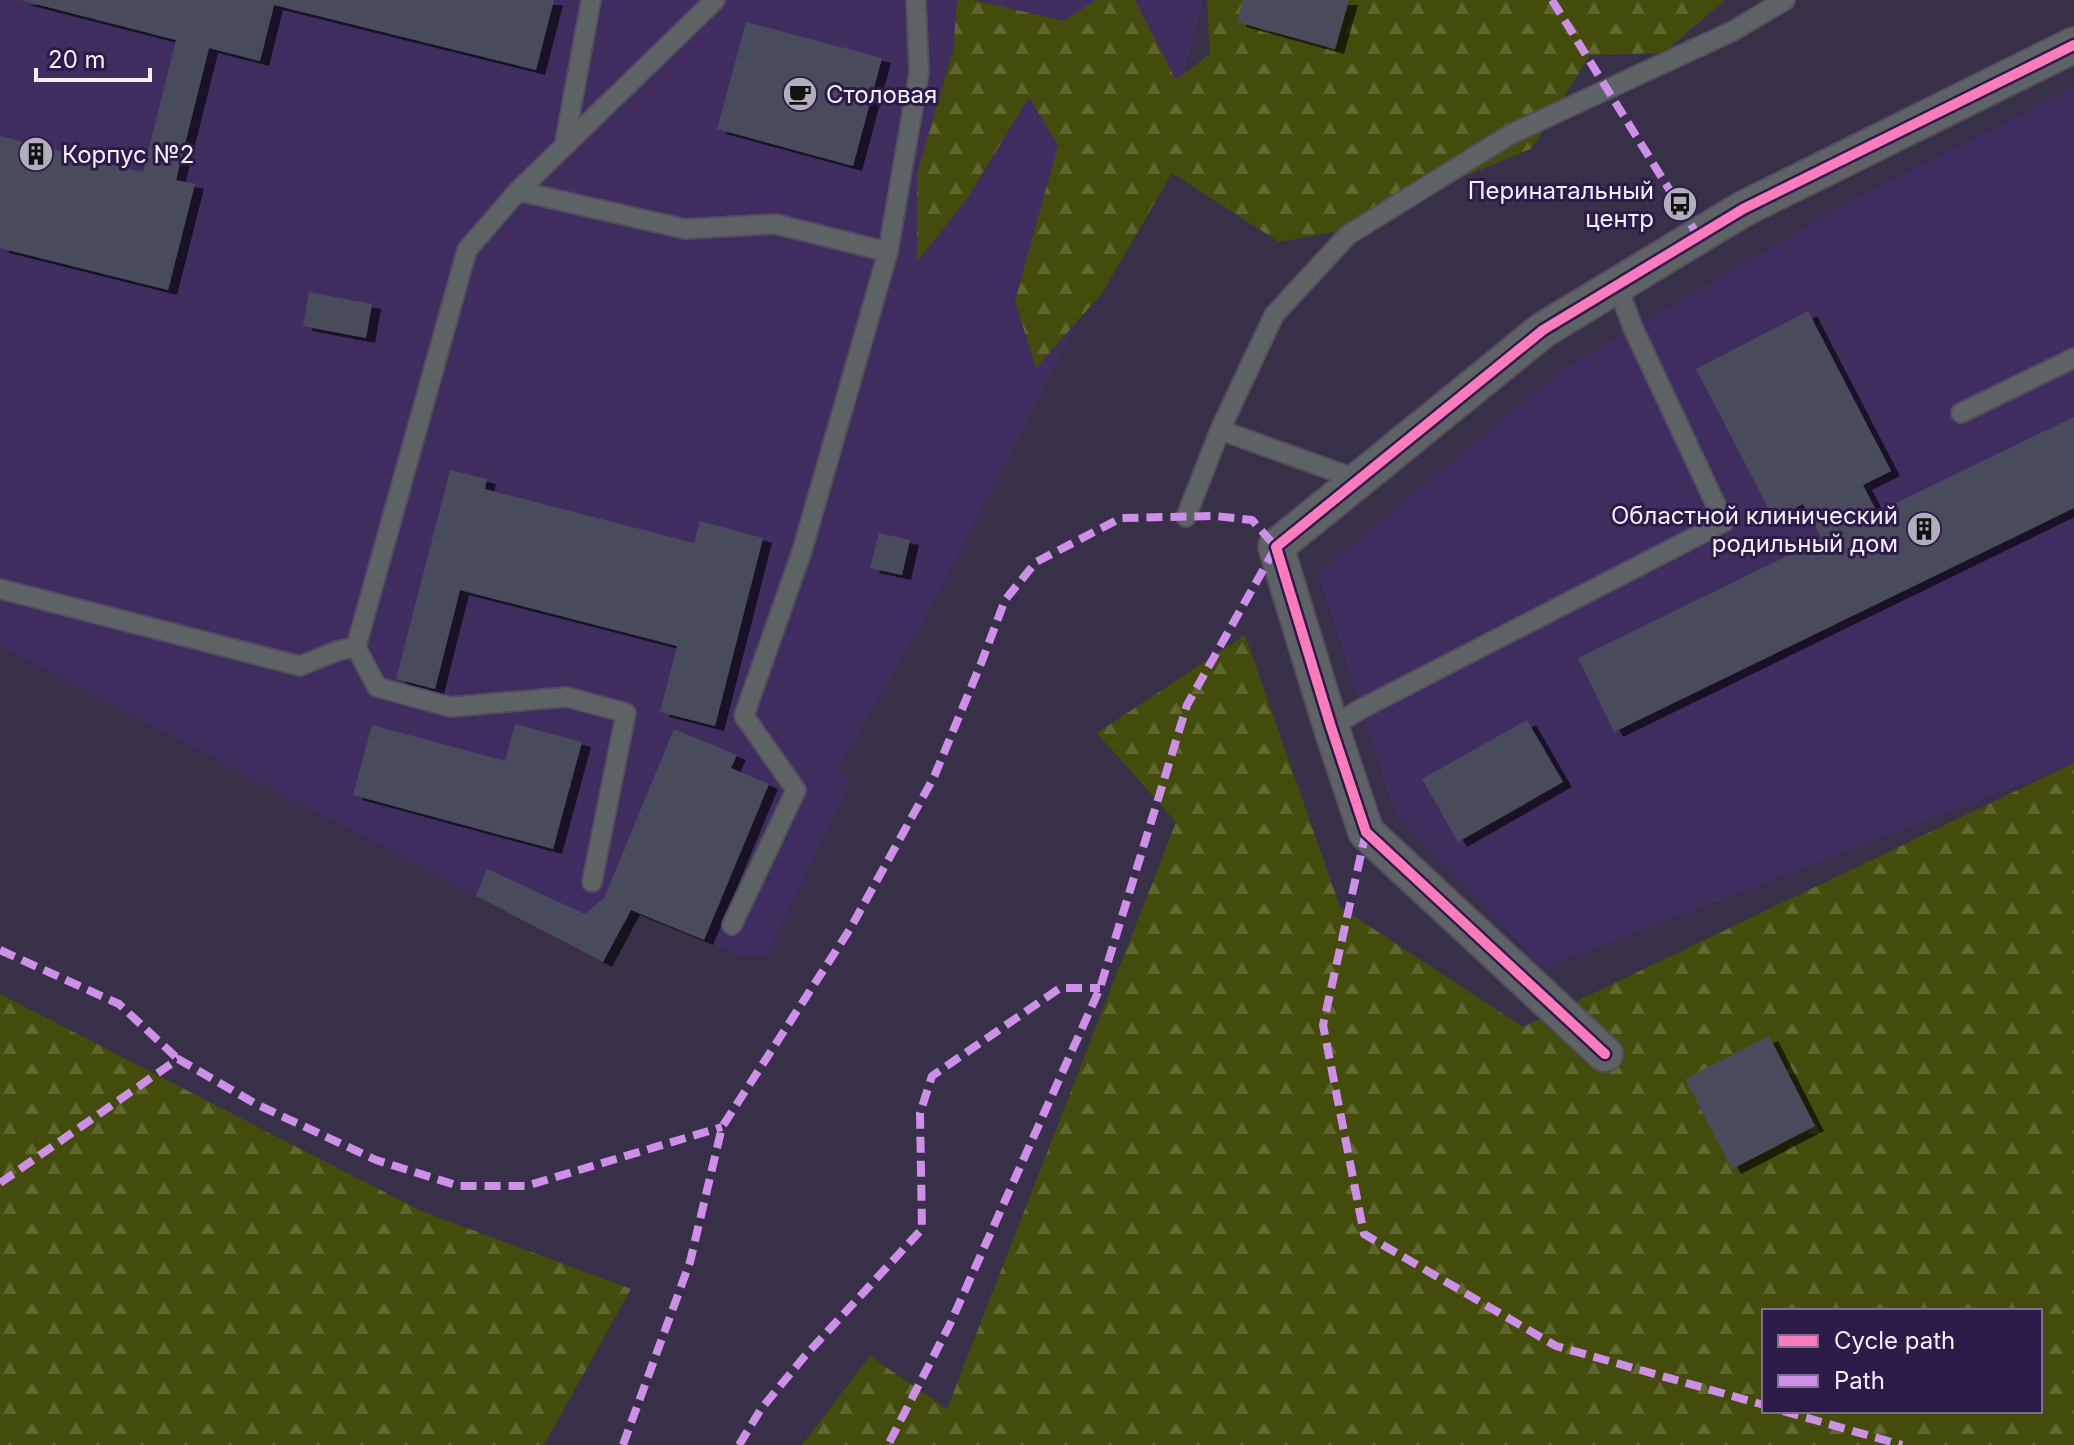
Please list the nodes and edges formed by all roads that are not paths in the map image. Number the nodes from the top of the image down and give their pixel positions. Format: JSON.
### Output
{"nodes":[{"id":1,"x":591,"y":0,"type":"edge"},
{"id":2,"x":715,"y":0,"type":"edge"},
{"id":3,"x":915,"y":0,"type":"edge"},
{"id":4,"x":1785,"y":0,"type":"edge"},
{"id":5,"x":2074,"y":45,"type":"edge"},
{"id":6,"x":564,"y":147,"type":"junction"},
{"id":7,"x":518,"y":191,"type":"junction"},
{"id":8,"x":888,"y":252,"type":"junction"},
{"id":9,"x":1617,"y":285,"type":"junction"},
{"id":10,"x":2074,"y":358,"type":"edge"},
{"id":11,"x":1961,"y":413,"type":"dead end"},
{"id":12,"x":1220,"y":430,"type":"junction"},
{"id":13,"x":1359,"y":480,"type":"junction"},
{"id":14,"x":1186,"y":517,"type":"dead end"},
{"id":15,"x":0,"y":589,"type":"edge"},
{"id":16,"x":356,"y":647,"type":"junction"},
{"id":17,"x":1331,"y":727,"type":"junction"},
{"id":18,"x":592,"y":882,"type":"dead end"},
{"id":19,"x":732,"y":925,"type":"dead end"},
{"id":20,"x":1605,"y":1054,"type":"dead end"}],
"edges":[{"from":1,"to":6,"type":"lane"},
{"from":2,"to":6,"type":"lane"},
{"from":3,"to":8,"type":"lane"},
{"from":4,"to":12,"type":"lane"},
{"from":5,"to":9,"type":"street"},
{"from":6,"to":7,"type":"lane"},
{"from":7,"to":8,"type":"lane"},
{"from":7,"to":16,"type":"lane"},
{"from":8,"to":19,"type":"lane"},
{"from":9,"to":13,"type":"street"},
{"from":9,"to":17,"type":"lane"},
{"from":10,"to":11,"type":"lane"},
{"from":12,"to":13,"type":"lane"},
{"from":12,"to":14,"type":"lane"},
{"from":13,"to":17,"type":"street"},
{"from":15,"to":16,"type":"lane"},
{"from":16,"to":18,"type":"lane"},
{"from":17,"to":20,"type":"street"}]}
